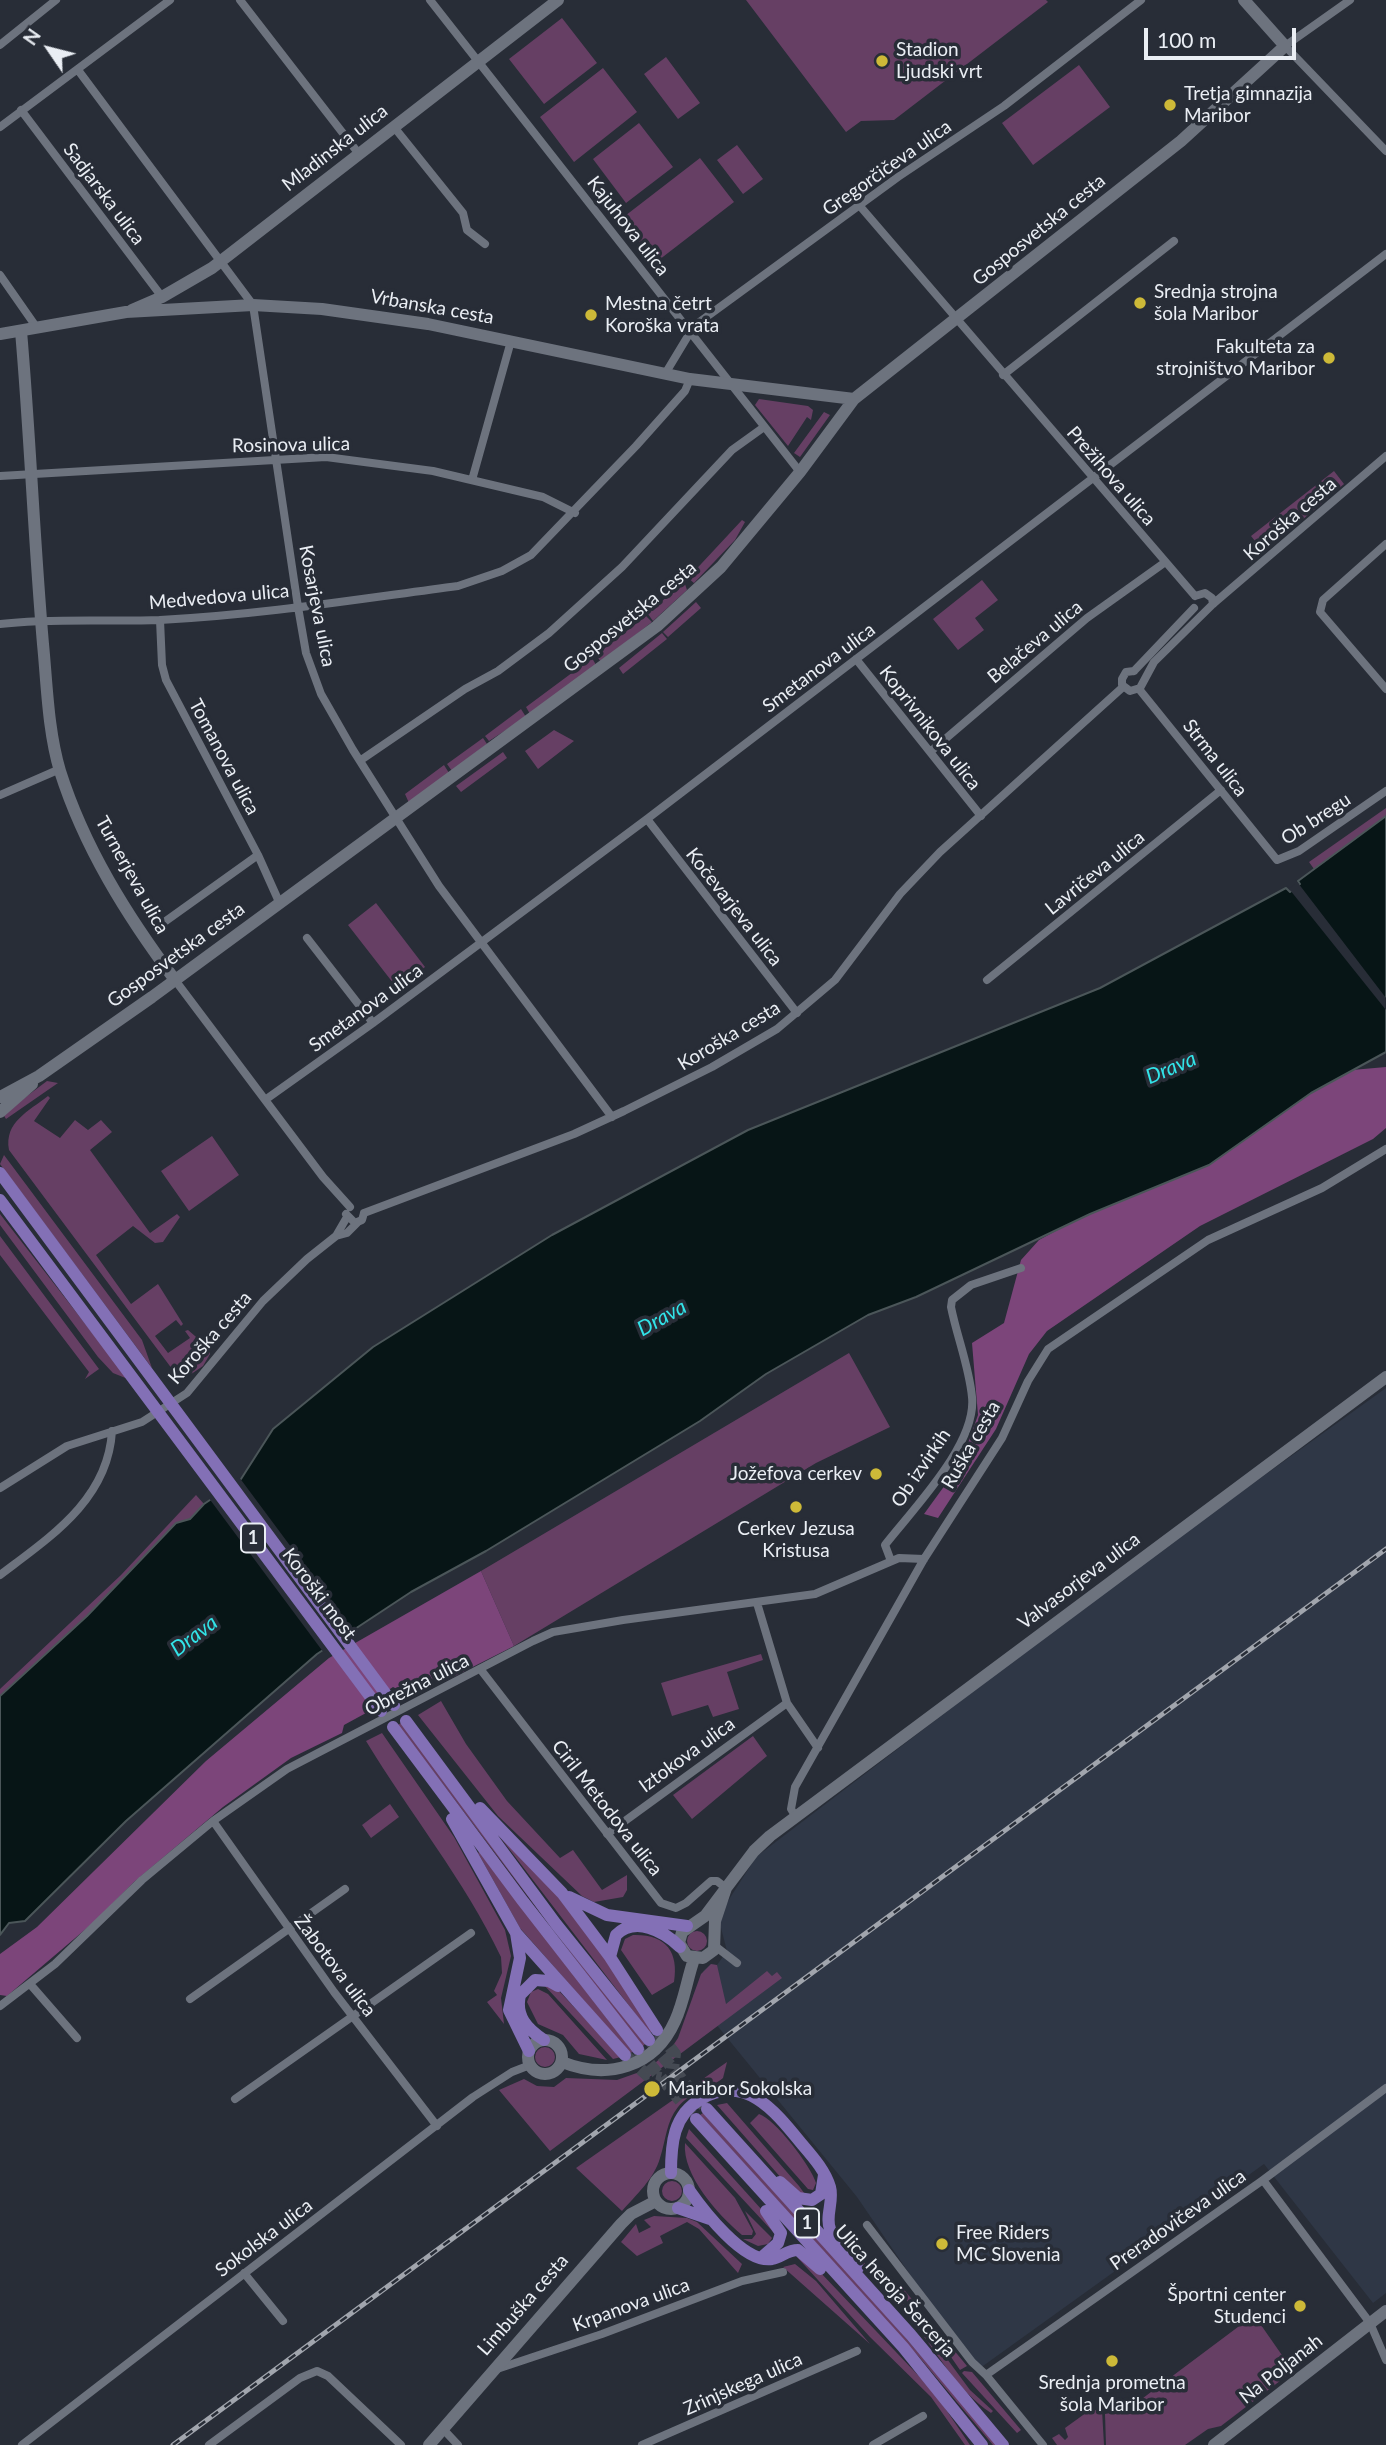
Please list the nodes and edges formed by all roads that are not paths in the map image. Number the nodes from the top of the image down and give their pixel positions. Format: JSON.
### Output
{"nodes":[{"id":1,"x":56,"y":0,"type":"edge"},
{"id":2,"x":170,"y":0,"type":"edge"},
{"id":3,"x":240,"y":0,"type":"edge"},
{"id":4,"x":430,"y":0,"type":"edge"},
{"id":5,"x":558,"y":0,"type":"edge"},
{"id":6,"x":1141,"y":0,"type":"edge"},
{"id":7,"x":1244,"y":0,"type":"edge"},
{"id":8,"x":1350,"y":0,"type":"edge"},
{"id":9,"x":0,"y":45,"type":"edge"},
{"id":10,"x":1285,"y":46,"type":"junction"},
{"id":11,"x":478,"y":62,"type":"junction"},
{"id":12,"x":78,"y":70,"type":"junction"},
{"id":13,"x":21,"y":110,"type":"junction"},
{"id":14,"x":0,"y":127,"type":"edge"},
{"id":15,"x":394,"y":127,"type":"junction"},
{"id":16,"x":1386,"y":151,"type":"edge"},
{"id":17,"x":359,"y":154,"type":"junction"},
{"id":18,"x":859,"y":205,"type":"junction"},
{"id":19,"x":1174,"y":241,"type":"dead end"},
{"id":20,"x":485,"y":244,"type":"dead end"},
{"id":21,"x":1386,"y":254,"type":"edge"},
{"id":22,"x":220,"y":262,"type":"junction"},
{"id":23,"x":0,"y":275,"type":"edge"},
{"id":24,"x":162,"y":297,"type":"junction"},
{"id":25,"x":253,"y":305,"type":"junction"},
{"id":26,"x":126,"y":312,"type":"junction"},
{"id":27,"x":956,"y":320,"type":"junction"},
{"id":28,"x":37,"y":328,"type":"junction"},
{"id":29,"x":21,"y":331,"type":"junction"},
{"id":30,"x":690,"y":333,"type":"junction"},
{"id":31,"x":0,"y":334,"type":"edge"},
{"id":32,"x":511,"y":341,"type":"junction"},
{"id":33,"x":665,"y":374,"type":"junction"},
{"id":34,"x":1003,"y":374,"type":"junction"},
{"id":35,"x":690,"y":379,"type":"junction"},
{"id":36,"x":730,"y":384,"type":"junction"},
{"id":37,"x":853,"y":399,"type":"junction"},
{"id":38,"x":764,"y":427,"type":"junction"},
{"id":39,"x":1386,"y":456,"type":"edge"},
{"id":40,"x":276,"y":458,"type":"junction"},
{"id":41,"x":800,"y":472,"type":"junction"},
{"id":42,"x":32,"y":474,"type":"junction"},
{"id":43,"x":0,"y":476,"type":"edge"},
{"id":44,"x":1092,"y":479,"type":"junction"},
{"id":45,"x":472,"y":480,"type":"junction"},
{"id":46,"x":575,"y":513,"type":"junction"},
{"id":47,"x":1386,"y":544,"type":"edge"},
{"id":48,"x":1164,"y":562,"type":"junction"},
{"id":49,"x":1195,"y":596,"type":"junction"},
{"id":50,"x":1213,"y":604,"type":"junction"},
{"id":51,"x":298,"y":607,"type":"junction"},
{"id":52,"x":1194,"y":608,"type":"junction"},
{"id":53,"x":1202,"y":616,"type":"junction"},
{"id":54,"x":41,"y":620,"type":"junction"},
{"id":55,"x":160,"y":620,"type":"junction"},
{"id":56,"x":0,"y":624,"type":"edge"},
{"id":57,"x":856,"y":659,"type":"junction"},
{"id":58,"x":1134,"y":671,"type":"junction"},
{"id":59,"x":1141,"y":685,"type":"junction"},
{"id":60,"x":1124,"y":687,"type":"junction"},
{"id":61,"x":1386,"y":689,"type":"edge"},
{"id":62,"x":930,"y":752,"type":"junction"},
{"id":63,"x":361,"y":760,"type":"junction"},
{"id":64,"x":60,"y":769,"type":"junction"},
{"id":65,"x":1221,"y":790,"type":"junction"},
{"id":66,"x":1386,"y":791,"type":"edge"},
{"id":67,"x":0,"y":795,"type":"edge"},
{"id":68,"x":981,"y":816,"type":"junction"},
{"id":69,"x":395,"y":817,"type":"junction"},
{"id":70,"x":647,"y":819,"type":"junction"},
{"id":71,"x":1265,"y":847,"type":"joint"},
{"id":72,"x":258,"y":855,"type":"junction"},
{"id":73,"x":280,"y":904,"type":"junction"},
{"id":74,"x":156,"y":928,"type":"dead end"},
{"id":75,"x":307,"y":938,"type":"dead end"},
{"id":76,"x":481,"y":943,"type":"junction"},
{"id":77,"x":175,"y":980,"type":"junction"},
{"id":78,"x":988,"y":980,"type":"dead end"},
{"id":79,"x":797,"y":1013,"type":"junction"},
{"id":80,"x":373,"y":1023,"type":"junction"},
{"id":81,"x":39,"y":1076,"type":"junction"},
{"id":82,"x":0,"y":1097,"type":"edge"},
{"id":83,"x":265,"y":1100,"type":"junction"},
{"id":84,"x":0,"y":1112,"type":"edge"},
{"id":85,"x":612,"y":1116,"type":"junction"},
{"id":86,"x":1386,"y":1149,"type":"edge"},
{"id":87,"x":0,"y":1173,"type":"edge"},
{"id":88,"x":2,"y":1204,"type":"edge"},
{"id":89,"x":350,"y":1207,"type":"junction"},
{"id":90,"x":364,"y":1213,"type":"junction"},
{"id":91,"x":347,"y":1217,"type":"junction"},
{"id":92,"x":357,"y":1223,"type":"junction"},
{"id":93,"x":336,"y":1236,"type":"junction"},
{"id":94,"x":1021,"y":1268,"type":"dead end"},
{"id":95,"x":1386,"y":1377,"type":"edge"},
{"id":96,"x":113,"y":1431,"type":"junction"},
{"id":97,"x":0,"y":1488,"type":"edge"},
{"id":98,"x":924,"y":1559,"type":"junction"},
{"id":99,"x":891,"y":1561,"type":"junction"},
{"id":100,"x":0,"y":1575,"type":"edge"},
{"id":101,"x":757,"y":1603,"type":"junction"},
{"id":102,"x":481,"y":1670,"type":"junction"},
{"id":103,"x":787,"y":1703,"type":"junction"},
{"id":104,"x":394,"y":1705,"type":"dead end"},
{"id":105,"x":381,"y":1711,"type":"dead end"},
{"id":106,"x":406,"y":1721,"type":"dead end"},
{"id":107,"x":394,"y":1727,"type":"dead end"},
{"id":108,"x":818,"y":1748,"type":"junction"},
{"id":109,"x":454,"y":1785,"type":"junction"},
{"id":110,"x":444,"y":1796,"type":"junction"},
{"id":111,"x":796,"y":1817,"type":"junction"},
{"id":112,"x":213,"y":1821,"type":"junction"},
{"id":113,"x":607,"y":1834,"type":"junction"},
{"id":114,"x":726,"y":1888,"type":"junction"},
{"id":115,"x":345,"y":1889,"type":"dead end"},
{"id":116,"x":562,"y":1893,"type":"junction"},
{"id":117,"x":692,"y":1924,"type":"junction"},
{"id":118,"x":289,"y":1930,"type":"junction"},
{"id":119,"x":471,"y":1933,"type":"dead end"},
{"id":120,"x":516,"y":1933,"type":"junction"},
{"id":121,"x":715,"y":1939,"type":"junction"},
{"id":122,"x":680,"y":1947,"type":"junction"},
{"id":123,"x":610,"y":1957,"type":"junction"},
{"id":124,"x":694,"y":1959,"type":"junction"},
{"id":125,"x":737,"y":1963,"type":"dead end"},
{"id":126,"x":30,"y":1984,"type":"junction"},
{"id":127,"x":567,"y":1992,"type":"junction"},
{"id":128,"x":190,"y":1999,"type":"dead end"},
{"id":129,"x":0,"y":2006,"type":"edge"},
{"id":130,"x":354,"y":2018,"type":"junction"},
{"id":131,"x":77,"y":2038,"type":"dead end"},
{"id":132,"x":544,"y":2039,"type":"junction"},
{"id":133,"x":638,"y":2049,"type":"tunnel mouth"},
{"id":134,"x":528,"y":2051,"type":"junction"},
{"id":135,"x":625,"y":2055,"type":"tunnel mouth"},
{"id":136,"x":562,"y":2062,"type":"junction"},
{"id":137,"x":530,"y":2065,"type":"junction"},
{"id":138,"x":1386,"y":2088,"type":"edge"},
{"id":139,"x":235,"y":2099,"type":"dead end"},
{"id":140,"x":707,"y":2109,"type":"tunnel mouth"},
{"id":141,"x":695,"y":2119,"type":"tunnel mouth"},
{"id":142,"x":437,"y":2126,"type":"junction"},
{"id":143,"x":756,"y":2166,"type":"junction"},
{"id":144,"x":671,"y":2174,"type":"junction"},
{"id":145,"x":824,"y":2175,"type":"junction"},
{"id":146,"x":1263,"y":2180,"type":"junction"},
{"id":147,"x":751,"y":2182,"type":"junction"},
{"id":148,"x":689,"y":2190,"type":"junction"},
{"id":149,"x":656,"y":2201,"type":"junction"},
{"id":150,"x":678,"y":2208,"type":"junction"},
{"id":151,"x":713,"y":2220,"type":"junction"},
{"id":152,"x":867,"y":2225,"type":"dead end"},
{"id":153,"x":762,"y":2257,"type":"junction"},
{"id":154,"x":783,"y":2272,"type":"dead end"},
{"id":155,"x":246,"y":2276,"type":"junction"},
{"id":156,"x":860,"y":2279,"type":"junction"},
{"id":157,"x":852,"y":2291,"type":"junction"},
{"id":158,"x":1386,"y":2311,"type":"edge"},
{"id":159,"x":283,"y":2321,"type":"dead end"},
{"id":160,"x":1370,"y":2323,"type":"junction"},
{"id":161,"x":857,"y":2351,"type":"dead end"},
{"id":162,"x":1386,"y":2360,"type":"edge"},
{"id":163,"x":492,"y":2371,"type":"junction"},
{"id":164,"x":986,"y":2375,"type":"junction"},
{"id":165,"x":923,"y":2416,"type":"dead end"},
{"id":166,"x":443,"y":2429,"type":"junction"},
{"id":167,"x":879,"y":2444,"type":"edge"},
{"id":168,"x":22,"y":2445,"type":"edge"},
{"id":169,"x":209,"y":2445,"type":"edge"},
{"id":170,"x":401,"y":2445,"type":"edge"},
{"id":171,"x":429,"y":2445,"type":"edge"},
{"id":172,"x":458,"y":2445,"type":"edge"},
{"id":173,"x":642,"y":2445,"type":"edge"},
{"id":174,"x":982,"y":2445,"type":"edge"},
{"id":175,"x":1003,"y":2445,"type":"edge"},
{"id":176,"x":1042,"y":2445,"type":"edge"},
{"id":177,"x":1214,"y":2445,"type":"edge"}],
"edges":[{"from":1,"to":9,"type":"street"},
{"from":2,"to":12,"type":"street"},
{"from":3,"to":17,"type":"street"},
{"from":4,"to":11,"type":"street","name":"Kajuhova ulica"},
{"from":5,"to":11,"type":"street","name":"Mladinska ulica"},
{"from":6,"to":18,"type":"street","name":"Gregorčičeva ulica"},
{"from":7,"to":10,"type":"street"},
{"from":8,"to":10,"type":"street"},
{"from":10,"to":16,"type":"street"},
{"from":10,"to":27,"type":"street","name":"Gosposvetska cesta"},
{"from":11,"to":15,"type":"street","name":"Mladinska ulica"},
{"from":11,"to":30,"type":"street","name":"Kajuhova ulica"},
{"from":12,"to":13,"type":"street"},
{"from":12,"to":22,"type":"street","name":"Kosarjeva ulica"},
{"from":13,"to":14,"type":"street"},
{"from":13,"to":24,"type":"street","name":"Sadjarska ulica"},
{"from":15,"to":17,"type":"street","name":"Mladinska ulica"},
{"from":15,"to":20,"type":"street"},
{"from":17,"to":22,"type":"street","name":"Mladinska ulica"},
{"from":18,"to":27,"type":"street","name":"Prežihova ulica"},
{"from":18,"to":30,"type":"street","name":"Gregorčičeva ulica"},
{"from":19,"to":34,"type":"street"},
{"from":21,"to":44,"type":"street","name":"Smetanova ulica"},
{"from":22,"to":24,"type":"street","name":"Mladinska ulica"},
{"from":22,"to":25,"type":"street","name":"Kosarjeva ulica"},
{"from":23,"to":28,"type":"street"},
{"from":24,"to":26,"type":"street","name":"Mladinska ulica"},
{"from":25,"to":26,"type":"street","name":"Vrbanska cesta"},
{"from":25,"to":32,"type":"street","name":"Vrbanska cesta"},
{"from":25,"to":40,"type":"street","name":"Kosarjeva ulica"},
{"from":26,"to":28,"type":"street","name":"Vrbanska cesta"},
{"from":27,"to":34,"type":"street","name":"Prežihova ulica"},
{"from":27,"to":37,"type":"street","name":"Gosposvetska cesta"},
{"from":28,"to":29,"type":"street","name":"Vrbanska cesta"},
{"from":29,"to":31,"type":"street","name":"Vrbanska cesta"},
{"from":29,"to":42,"type":"street","name":"Turnerjeva ulica"},
{"from":30,"to":33,"type":"street","name":"Gregorčičeva ulica"},
{"from":30,"to":36,"type":"street","name":"Kajuhova ulica"},
{"from":32,"to":33,"type":"street","name":"Vrbanska cesta"},
{"from":32,"to":45,"type":"street"},
{"from":33,"to":35,"type":"street","name":"Vrbanska cesta"},
{"from":34,"to":44,"type":"street","name":"Prežihova ulica"},
{"from":35,"to":36,"type":"street","name":"Vrbanska cesta"},
{"from":35,"to":46,"type":"street","name":"Medvedova ulica"},
{"from":36,"to":37,"type":"street","name":"Vrbanska cesta"},
{"from":36,"to":38,"type":"street","name":"Kajuhova ulica"},
{"from":37,"to":41,"type":"street","name":"Gosposvetska cesta"},
{"from":38,"to":41,"type":"street","name":"Kajuhova ulica"},
{"from":38,"to":63,"type":"street"},
{"from":39,"to":50,"type":"street","name":"Koroška cesta"},
{"from":40,"to":42,"type":"street","name":"Rosinova ulica"},
{"from":40,"to":45,"type":"street","name":"Rosinova ulica"},
{"from":40,"to":51,"type":"street","name":"Kosarjeva ulica"},
{"from":41,"to":69,"type":"street","name":"Gosposvetska cesta"},
{"from":42,"to":43,"type":"street","name":"Rosinova ulica"},
{"from":42,"to":54,"type":"street","name":"Turnerjeva ulica"},
{"from":44,"to":48,"type":"street","name":"Prežihova ulica"},
{"from":44,"to":57,"type":"street","name":"Smetanova ulica"},
{"from":45,"to":46,"type":"street","name":"Rosinova ulica"},
{"from":46,"to":51,"type":"street","name":"Medvedova ulica"},
{"from":47,"to":61,"type":"street"},
{"from":48,"to":49,"type":"street","name":"Prežihova ulica"},
{"from":48,"to":62,"type":"street","name":"Belačeva ulica"},
{"from":49,"to":50,"type":"street"},
{"from":49,"to":52,"type":"street"},
{"from":50,"to":53,"type":"street","name":"Koroška cesta"},
{"from":51,"to":55,"type":"street","name":"Medvedova ulica"},
{"from":51,"to":63,"type":"street","name":"Kosarjeva ulica"},
{"from":52,"to":53,"type":"street"},
{"from":52,"to":58,"type":"street"},
{"from":53,"to":59,"type":"street"},
{"from":54,"to":55,"type":"street","name":"Medvedova ulica"},
{"from":54,"to":56,"type":"street","name":"Medvedova ulica"},
{"from":54,"to":64,"type":"street","name":"Turnerjeva ulica"},
{"from":55,"to":72,"type":"street","name":"Tomanova ulica"},
{"from":57,"to":62,"type":"street","name":"Koprivnikova ulica"},
{"from":57,"to":70,"type":"street","name":"Smetanova ulica"},
{"from":58,"to":59,"type":"street","name":"Strma ulica"},
{"from":58,"to":60,"type":"street","name":"Koroška cesta"},
{"from":59,"to":60,"type":"street"},
{"from":59,"to":65,"type":"street","name":"Strma ulica"},
{"from":60,"to":68,"type":"street","name":"Koroška cesta"},
{"from":62,"to":68,"type":"street","name":"Koprivnikova ulica"},
{"from":63,"to":69,"type":"street","name":"Kosarjeva ulica"},
{"from":64,"to":67,"type":"street"},
{"from":64,"to":77,"type":"street","name":"Turnerjeva ulica"},
{"from":65,"to":71,"type":"street","name":"Strma ulica"},
{"from":65,"to":78,"type":"street","name":"Lavričeva ulica"},
{"from":66,"to":71,"type":"street","name":"Ob bregu"},
{"from":68,"to":79,"type":"street","name":"Koroška cesta"},
{"from":69,"to":73,"type":"street","name":"Gosposvetska cesta"},
{"from":69,"to":76,"type":"street","name":"Kosarjeva ulica"},
{"from":70,"to":76,"type":"street","name":"Smetanova ulica"},
{"from":70,"to":79,"type":"street","name":"Kočevarjeva ulica"},
{"from":72,"to":73,"type":"street","name":"Tomanova ulica"},
{"from":72,"to":74,"type":"street","name":"Gosposvetska cesta"},
{"from":73,"to":77,"type":"street","name":"Gosposvetska cesta"},
{"from":75,"to":80,"type":"street"},
{"from":76,"to":80,"type":"street","name":"Smetanova ulica"},
{"from":76,"to":85,"type":"street","name":"Kosarjeva ulica"},
{"from":77,"to":81,"type":"street","name":"Gosposvetska cesta"},
{"from":77,"to":83,"type":"street","name":"Turnerjeva ulica"},
{"from":79,"to":85,"type":"street","name":"Koroška cesta"},
{"from":80,"to":83,"type":"street","name":"Smetanova ulica"},
{"from":81,"to":82,"type":"street"},
{"from":81,"to":84,"type":"street"},
{"from":83,"to":89,"type":"street","name":"Turnerjeva ulica"},
{"from":85,"to":90,"type":"street","name":"Koroška cesta"},
{"from":86,"to":98,"type":"street","name":"Ruška cesta"},
{"from":87,"to":104,"type":"main road","name":"Koroški most","number":"1"},
{"from":88,"to":105,"type":"main road","name":"Koroški most","number":"1"},
{"from":89,"to":90,"type":"street"},
{"from":89,"to":91,"type":"street","name":"Koroška cesta"},
{"from":90,"to":92,"type":"street"},
{"from":91,"to":92,"type":"street"},
{"from":91,"to":93,"type":"street","name":"Koroška cesta"},
{"from":92,"to":93,"type":"street"},
{"from":93,"to":96,"type":"street","name":"Koroška cesta"},
{"from":94,"to":99,"type":"street","name":"Ob izvirkih"},
{"from":95,"to":111,"type":"street","name":"Valvasorjeva ulica"},
{"from":96,"to":97,"type":"street","name":"Koroška cesta"},
{"from":96,"to":100,"type":"street"},
{"from":98,"to":99,"type":"street","name":"Obrežna ulica"},
{"from":98,"to":108,"type":"street","name":"Ruška cesta"},
{"from":99,"to":101,"type":"street","name":"Obrežna ulica"},
{"from":101,"to":102,"type":"street","name":"Obrežna ulica"},
{"from":101,"to":103,"type":"street"},
{"from":102,"to":112,"type":"street","name":"Obrežna ulica"},
{"from":102,"to":113,"type":"street","name":"Ciril Metodova ulica"},
{"from":103,"to":108,"type":"street"},
{"from":103,"to":113,"type":"street","name":"Iztokova ulica"},
{"from":106,"to":109,"type":"main road"},
{"from":107,"to":110,"type":"main road"},
{"from":108,"to":111,"type":"street","name":"Ruška cesta"},
{"from":109,"to":116,"type":"main road"},
{"from":109,"to":123,"type":"main road"},
{"from":110,"to":120,"type":"main road"},
{"from":110,"to":133,"type":"main road"},
{"from":111,"to":114,"type":"street"},
{"from":112,"to":118,"type":"street","name":"Žabotova ulica"},
{"from":112,"to":126,"type":"street","name":"Obrežna ulica"},
{"from":113,"to":114,"type":"street","name":"Ciril Metodova ulica"},
{"from":114,"to":117,"type":"street"},
{"from":114,"to":121,"type":"street"},
{"from":115,"to":118,"type":"street"},
{"from":116,"to":117,"type":"main road"},
{"from":116,"to":123,"type":"main road"},
{"from":117,"to":121,"type":"street"},
{"from":117,"to":122,"type":"street"},
{"from":118,"to":128,"type":"street"},
{"from":118,"to":130,"type":"street","name":"Žabotova ulica"},
{"from":119,"to":130,"type":"street"},
{"from":120,"to":127,"type":"main road"},
{"from":120,"to":134,"type":"main road"},
{"from":121,"to":124,"type":"street"},
{"from":121,"to":125,"type":"street"},
{"from":122,"to":123,"type":"main road"},
{"from":122,"to":124,"type":"street"},
{"from":124,"to":136,"type":"street"},
{"from":126,"to":129,"type":"street","name":"Obrežna ulica"},
{"from":126,"to":131,"type":"street"},
{"from":127,"to":132,"type":"main road"},
{"from":127,"to":135,"type":"main road"},
{"from":130,"to":139,"type":"street"},
{"from":130,"to":142,"type":"street","name":"Žabotova ulica"},
{"from":132,"to":134,"type":"street"},
{"from":132,"to":136,"type":"street"},
{"from":134,"to":137,"type":"street"},
{"from":136,"to":137,"type":"street"},
{"from":137,"to":142,"type":"street","name":"Sokolska ulica"},
{"from":138,"to":146,"type":"street","name":"Preradovičeva ulica"},
{"from":140,"to":143,"type":"main road","number":"1"},
{"from":141,"to":147,"type":"main road","number":"1"},
{"from":142,"to":155,"type":"street","name":"Sokolska ulica"},
{"from":143,"to":145,"type":"main road","number":"1"},
{"from":143,"to":156,"type":"main road","name":"Ulica heroja Šercerja","number":"1"},
{"from":144,"to":145,"type":"main road","number":"1"},
{"from":144,"to":148,"type":"street"},
{"from":144,"to":149,"type":"street"},
{"from":145,"to":156,"type":"main road","number":"1"},
{"from":146,"to":160,"type":"street"},
{"from":146,"to":164,"type":"street","name":"Preradovičeva ulica"},
{"from":147,"to":153,"type":"main road","number":"1"},
{"from":147,"to":157,"type":"main road","number":"1"},
{"from":148,"to":150,"type":"street"},
{"from":148,"to":151,"type":"main road"},
{"from":149,"to":150,"type":"street"},
{"from":149,"to":163,"type":"street","name":"Limbuška cesta"},
{"from":150,"to":151,"type":"main road"},
{"from":151,"to":153,"type":"main road"},
{"from":152,"to":164,"type":"street"},
{"from":153,"to":157,"type":"main road","number":"1"},
{"from":154,"to":163,"type":"street","name":"Krpanova ulica"},
{"from":155,"to":159,"type":"street","name":"Sokolska ulica"},
{"from":155,"to":168,"type":"street","name":"Sokolska ulica"},
{"from":156,"to":175,"type":"main road","name":"Ulica heroja Šercerja","number":"1"},
{"from":157,"to":174,"type":"main road","number":"1"},
{"from":158,"to":160,"type":"street","name":"Na Poljanah"},
{"from":160,"to":162,"type":"street"},
{"from":160,"to":177,"type":"street","name":"Na Poljanah"},
{"from":161,"to":173,"type":"street","name":"Zrinjskega ulica"},
{"from":163,"to":166,"type":"street","name":"Limbuška cesta"},
{"from":164,"to":176,"type":"street"},
{"from":165,"to":167,"type":"street"},
{"from":166,"to":171,"type":"street","name":"Limbuška cesta"},
{"from":166,"to":172,"type":"street"},
{"from":169,"to":170,"type":"street"}]}
